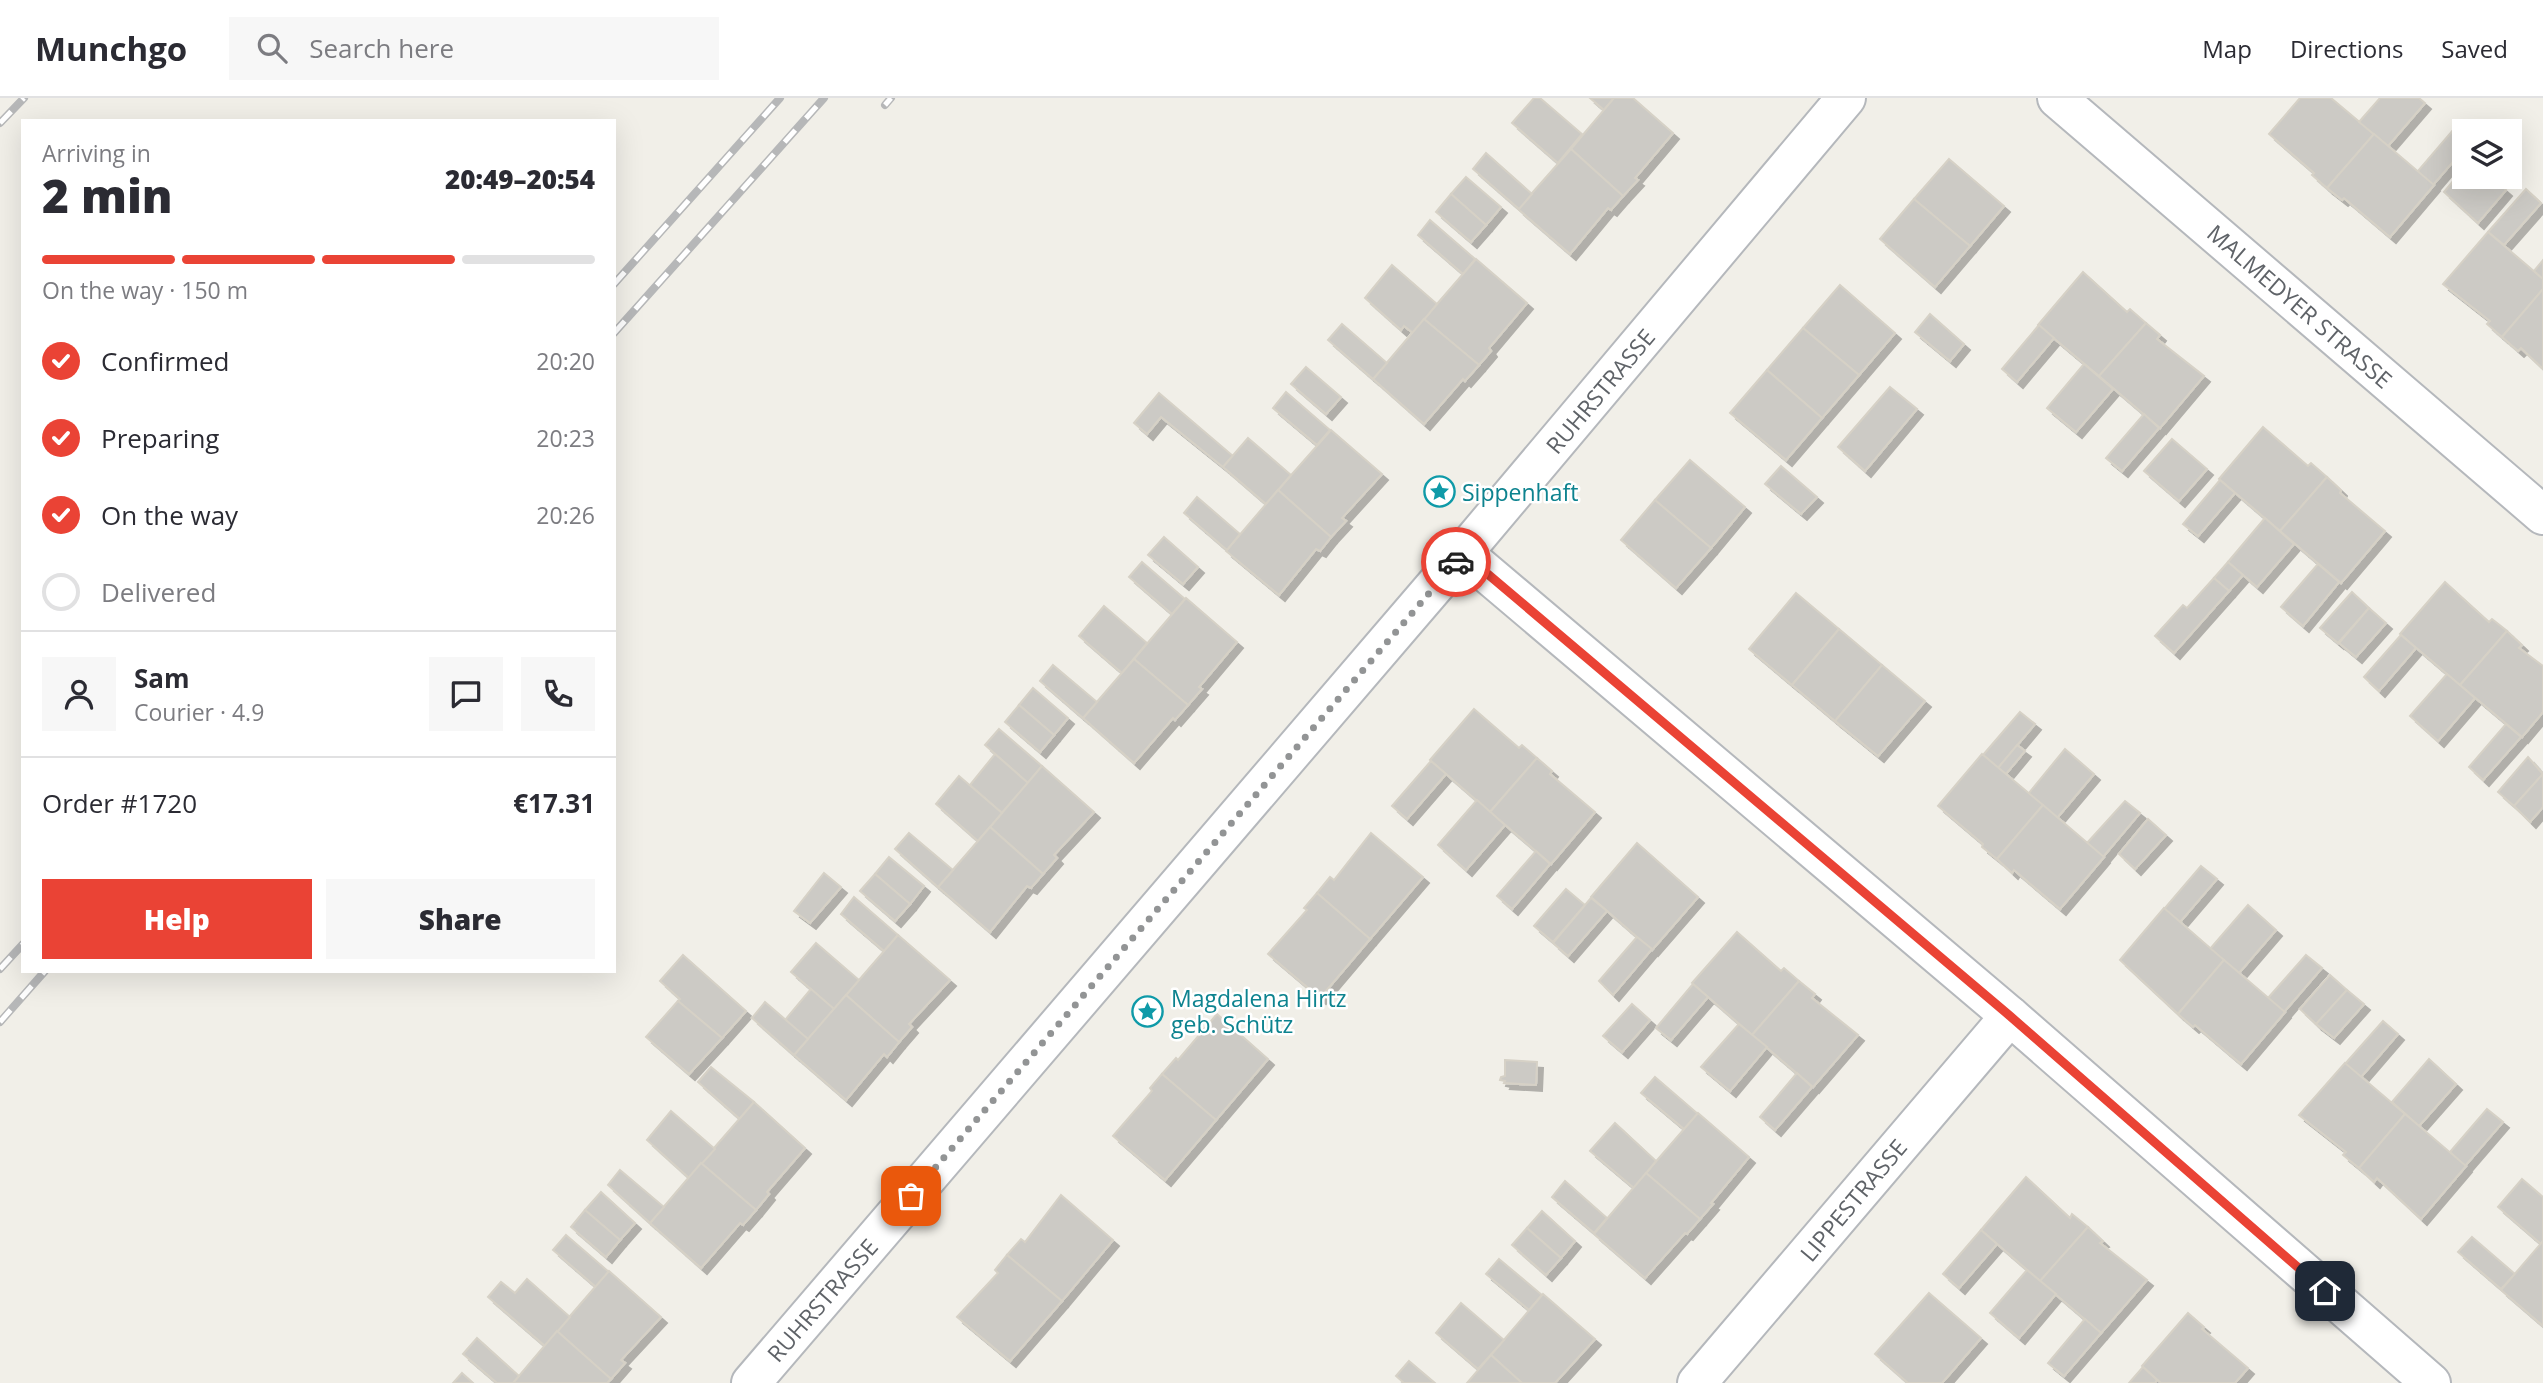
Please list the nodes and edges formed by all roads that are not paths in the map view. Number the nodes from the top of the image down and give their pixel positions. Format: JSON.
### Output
{"nodes":[{"id":1,"x":1846,"y":98,"type":"edge"},
{"id":2,"x":2057,"y":98,"type":"edge"},
{"id":3,"x":2543,"y":515,"type":"edge"},
{"id":4,"x":1464,"y":554,"type":"junction"},
{"id":5,"x":2010,"y":1016,"type":"junction"},
{"id":6,"x":751,"y":1383,"type":"edge"},
{"id":7,"x":1697,"y":1383,"type":"edge"},
{"id":8,"x":2431,"y":1383,"type":"edge"}],
"edges":[{"from":1,"to":4,"type":"street","name":"RUHRSTRASSE"},
{"from":2,"to":3,"type":"street","name":"MALMEDYER STRASSE"},
{"from":4,"to":5,"type":"street"},
{"from":4,"to":6,"type":"street","name":"RUHRSTRASSE"},
{"from":5,"to":7,"type":"street","name":"LIPPESTRASSE"},
{"from":5,"to":8,"type":"street"}]}
